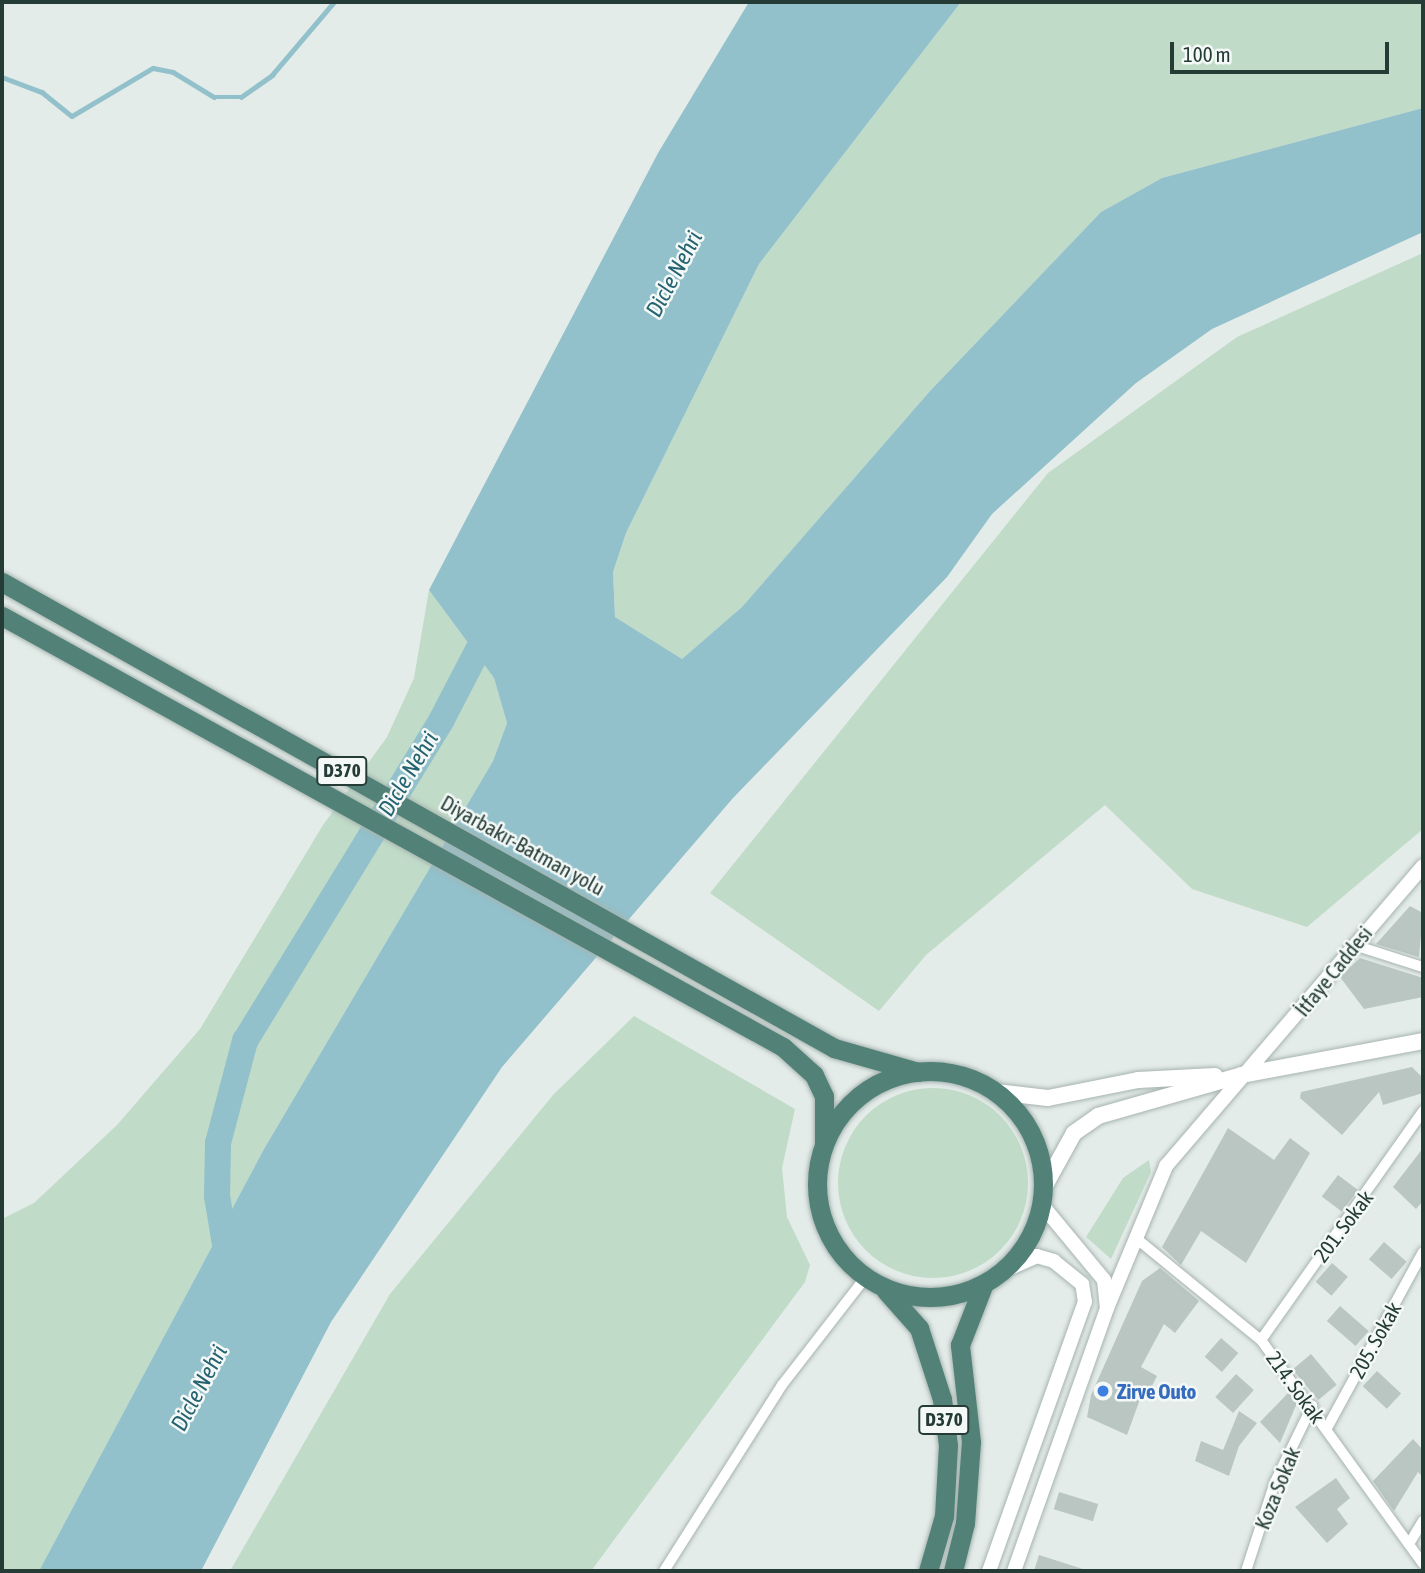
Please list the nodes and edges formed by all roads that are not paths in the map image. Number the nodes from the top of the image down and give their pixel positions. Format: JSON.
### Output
{"nodes":[{"id":1,"x":2,"y":582,"type":"edge"},
{"id":2,"x":2,"y":616,"type":"edge"},
{"id":3,"x":1423,"y":866,"type":"edge"},
{"id":4,"x":1354,"y":945,"type":"junction"},
{"id":5,"x":1423,"y":967,"type":"edge"},
{"id":6,"x":1422,"y":1043,"type":"edge"},
{"id":7,"x":918,"y":1072,"type":"junction"},
{"id":8,"x":1242,"y":1075,"type":"junction"},
{"id":9,"x":996,"y":1092,"type":"junction"},
{"id":10,"x":1423,"y":1111,"type":"edge"},
{"id":11,"x":824,"y":1143,"type":"junction"},
{"id":12,"x":1042,"y":1198,"type":"junction"},
{"id":13,"x":1137,"y":1239,"type":"junction"},
{"id":14,"x":1423,"y":1252,"type":"edge"},
{"id":15,"x":1006,"y":1270,"type":"junction"},
{"id":16,"x":873,"y":1282,"type":"junction"},
{"id":17,"x":984,"y":1283,"type":"junction"},
{"id":18,"x":1107,"y":1308,"type":"junction"},
{"id":19,"x":1261,"y":1340,"type":"junction"},
{"id":20,"x":1312,"y":1406,"type":"junction"},
{"id":21,"x":1326,"y":1428,"type":"junction"},
{"id":22,"x":1423,"y":1521,"type":"edge"},
{"id":23,"x":1409,"y":1544,"type":"junction"},
{"id":24,"x":1423,"y":1564,"type":"edge"},
{"id":25,"x":664,"y":1571,"type":"edge"},
{"id":26,"x":928,"y":1571,"type":"edge"},
{"id":27,"x":953,"y":1571,"type":"edge"},
{"id":28,"x":989,"y":1571,"type":"edge"},
{"id":29,"x":1014,"y":1571,"type":"edge"},
{"id":30,"x":1246,"y":1571,"type":"edge"}],
"edges":[{"from":1,"to":7,"type":"highway","name":"Diyarbakır-Batman yolu","number":"D370"},
{"from":2,"to":11,"type":"highway","number":"D370"},
{"from":3,"to":4,"type":"street","name":"İtfaye Caddesi"},
{"from":4,"to":5,"type":"street"},
{"from":4,"to":8,"type":"street","name":"İtfaye Caddesi"},
{"from":6,"to":8,"type":"main road"},
{"from":7,"to":9,"type":"highway"},
{"from":7,"to":11,"type":"highway"},
{"from":8,"to":9,"type":"main road"},
{"from":8,"to":12,"type":"main road"},
{"from":8,"to":13,"type":"street","name":"İtfaye Caddesi"},
{"from":9,"to":12,"type":"highway"},
{"from":10,"to":19,"type":"street","name":"201. Sokak"},
{"from":11,"to":16,"type":"highway"},
{"from":12,"to":15,"type":"highway"},
{"from":12,"to":18,"type":"street"},
{"from":13,"to":18,"type":"street","name":"İtfaye Caddesi"},
{"from":13,"to":19,"type":"street","name":"214. Sokak"},
{"from":14,"to":21,"type":"street","name":"205. Sokak"},
{"from":15,"to":17,"type":"highway"},
{"from":15,"to":28,"type":"street"},
{"from":16,"to":17,"type":"highway"},
{"from":16,"to":25,"type":"street"},
{"from":16,"to":26,"type":"highway","number":"D370"},
{"from":17,"to":27,"type":"highway","number":"D370"},
{"from":18,"to":29,"type":"street","name":"İtfaye Caddesi"},
{"from":19,"to":20,"type":"street","name":"214. Sokak"},
{"from":20,"to":21,"type":"street","name":"214. Sokak"},
{"from":20,"to":30,"type":"street","name":"Koza Sokak"},
{"from":21,"to":23,"type":"street","name":"214. Sokak"},
{"from":22,"to":23,"type":"street"},
{"from":23,"to":24,"type":"street","name":"214. Sokak"}]}
